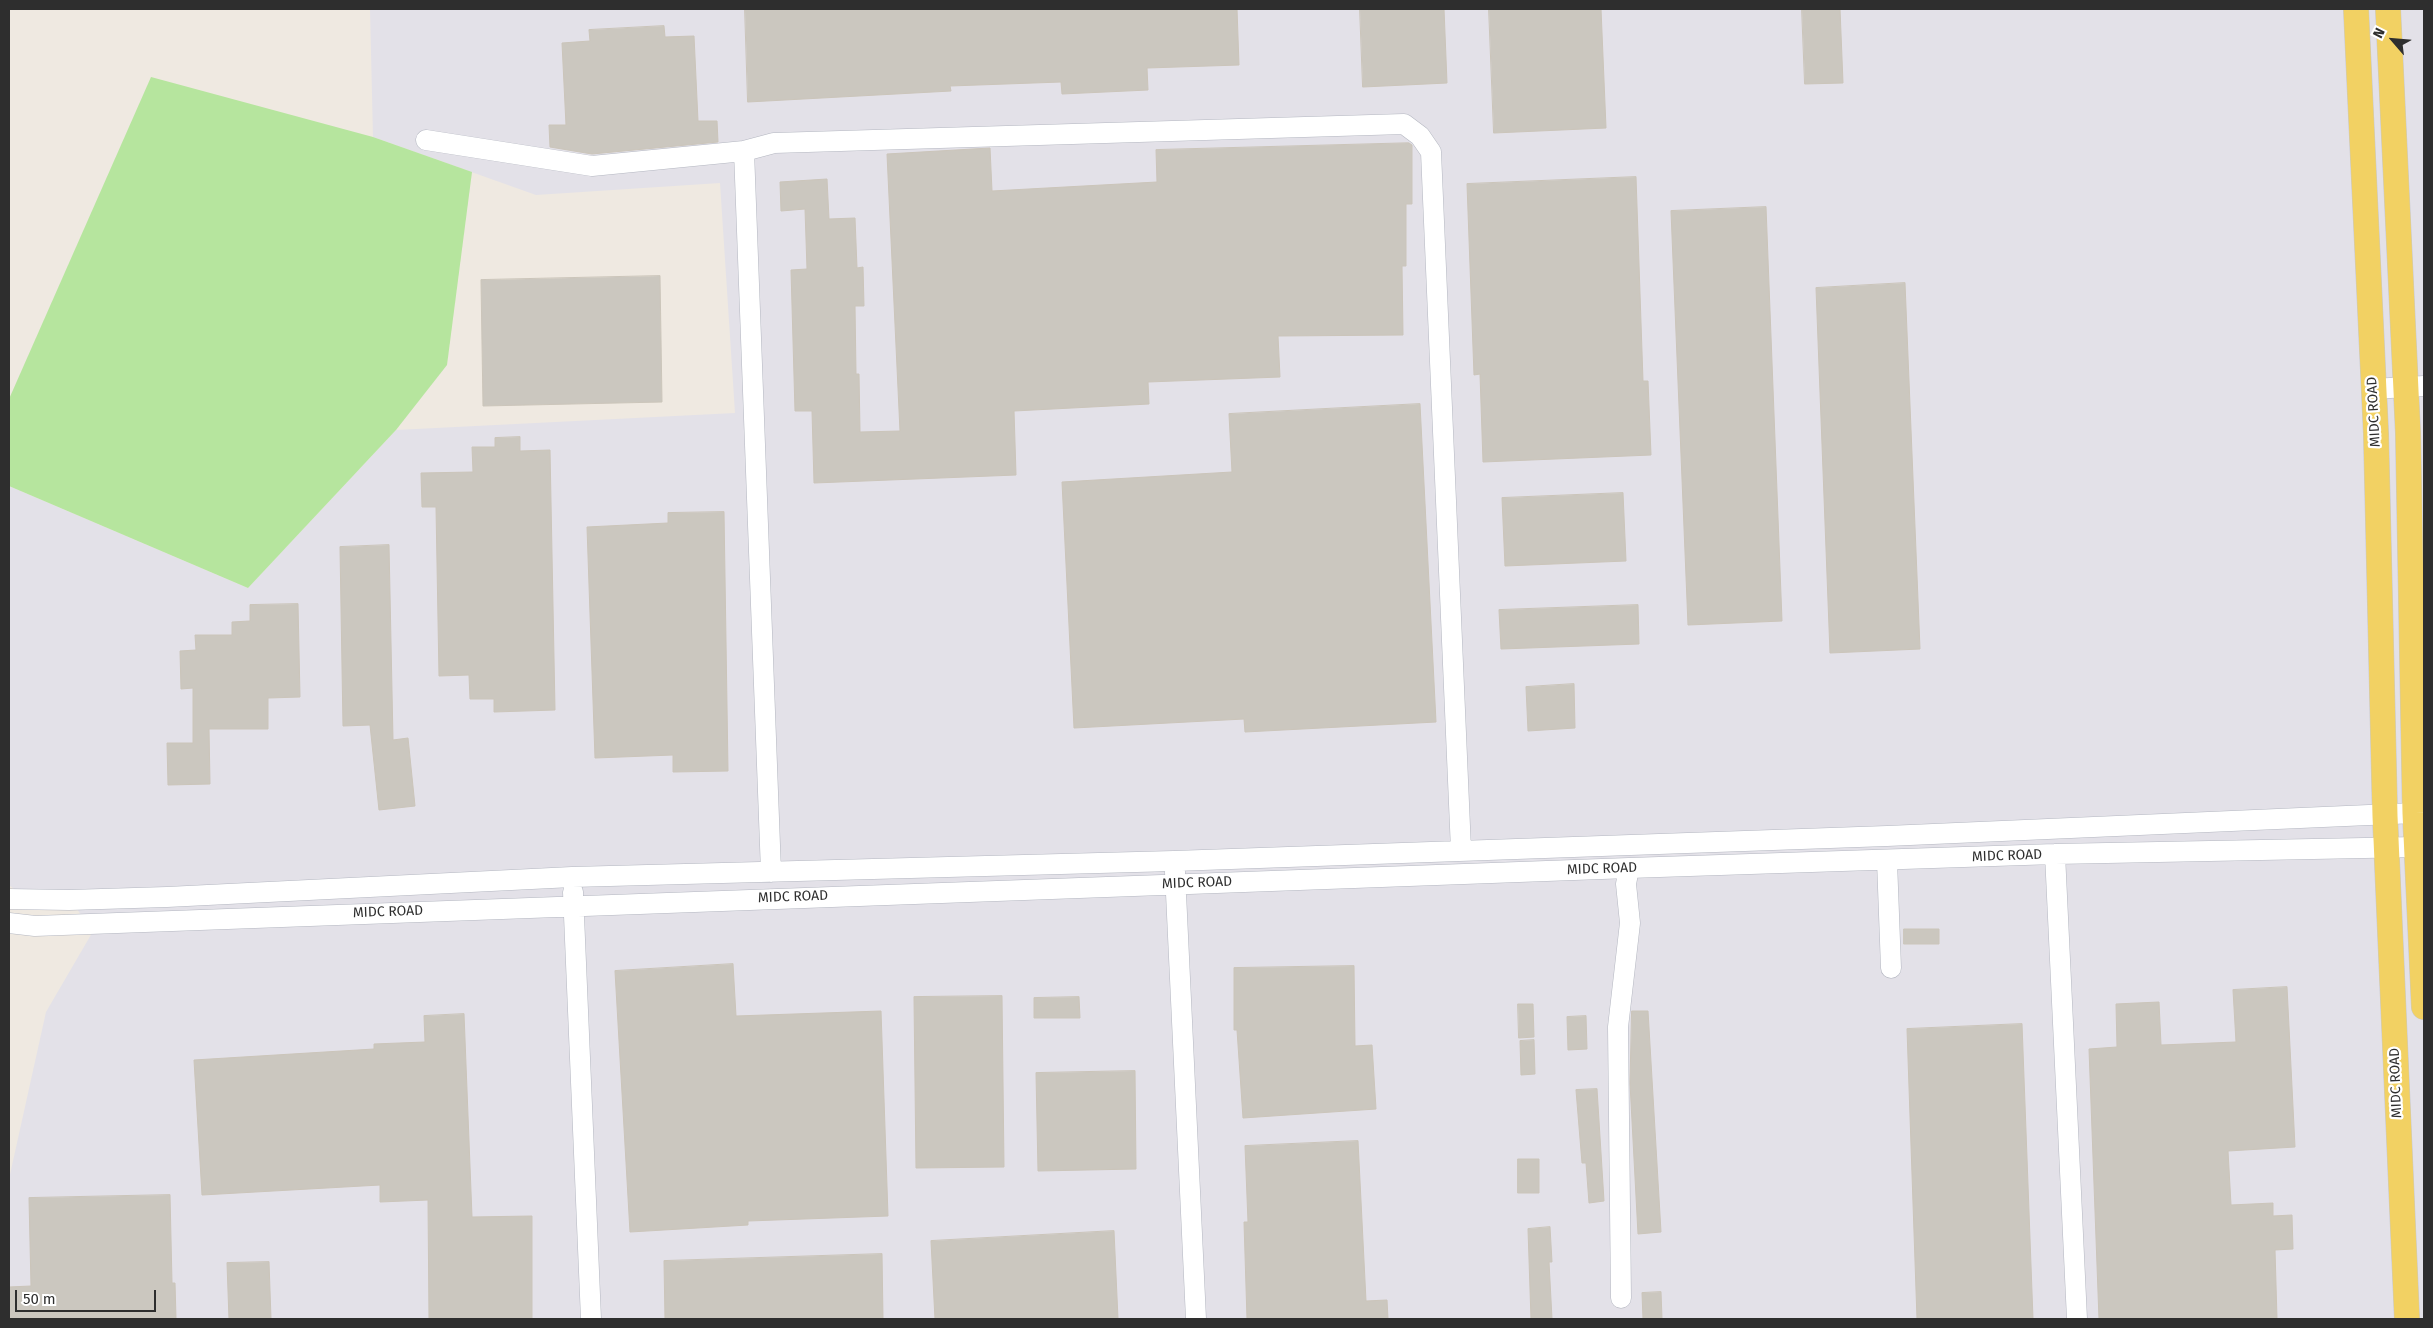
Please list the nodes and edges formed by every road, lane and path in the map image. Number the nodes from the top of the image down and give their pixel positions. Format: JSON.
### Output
{"nodes":[{"id":1,"x":2356,"y":9,"type":"edge"},
{"id":2,"x":2388,"y":9,"type":"edge"},
{"id":3,"x":426,"y":140,"type":"dead end"},
{"id":4,"x":744,"y":151,"type":"junction"},
{"id":5,"x":2415,"y":387,"type":"edge"},
{"id":6,"x":2373,"y":389,"type":"junction"},
{"id":7,"x":2419,"y":672,"type":"edge"},
{"id":8,"x":2415,"y":813,"type":"junction"},
{"id":9,"x":2385,"y":816,"type":"junction"},
{"id":10,"x":2416,"y":847,"type":"junction"},
{"id":11,"x":2386,"y":848,"type":"junction"},
{"id":12,"x":1461,"y":850,"type":"junction"},
{"id":13,"x":2055,"y":854,"type":"junction"},
{"id":14,"x":1887,"y":860,"type":"junction"},
{"id":15,"x":1174,"y":861,"type":"junction"},
{"id":16,"x":1629,"y":868,"type":"junction"},
{"id":17,"x":772,"y":872,"type":"junction"},
{"id":18,"x":572,"y":877,"type":"junction"},
{"id":19,"x":1176,"y":884,"type":"junction"},
{"id":20,"x":9,"y":899,"type":"edge"},
{"id":21,"x":573,"y":905,"type":"junction"},
{"id":22,"x":9,"y":923,"type":"edge"},
{"id":23,"x":1892,"y":968,"type":"dead end"},
{"id":24,"x":2424,"y":1007,"type":"edge"},
{"id":25,"x":1620,"y":1298,"type":"dead end"},
{"id":26,"x":591,"y":1319,"type":"edge"},
{"id":27,"x":1196,"y":1319,"type":"edge"},
{"id":28,"x":2077,"y":1319,"type":"edge"},
{"id":29,"x":2407,"y":1319,"type":"edge"}],
"edges":[{"from":1,"to":6,"type":"main road","name":"MIDC ROAD"},
{"from":2,"to":5,"type":"main road"},
{"from":3,"to":4,"type":"street"},
{"from":4,"to":12,"type":"street"},
{"from":4,"to":17,"type":"street"},
{"from":5,"to":6,"type":"street"},
{"from":5,"to":7,"type":"main road"},
{"from":6,"to":9,"type":"main road","name":"MIDC ROAD"},
{"from":7,"to":8,"type":"main road"},
{"from":8,"to":9,"type":"street","name":"MIDC ROAD"},
{"from":8,"to":10,"type":"main road"},
{"from":9,"to":11,"type":"main road","name":"MIDC ROAD"},
{"from":9,"to":12,"type":"street","name":"MIDC ROAD"},
{"from":10,"to":11,"type":"street","name":"MIDC ROAD"},
{"from":10,"to":24,"type":"main road"},
{"from":11,"to":13,"type":"street","name":"MIDC ROAD"},
{"from":11,"to":29,"type":"main road","name":"MIDC ROAD"},
{"from":12,"to":15,"type":"street","name":"MIDC ROAD"},
{"from":13,"to":14,"type":"street","name":"MIDC ROAD"},
{"from":13,"to":28,"type":"street"},
{"from":14,"to":16,"type":"street","name":"MIDC ROAD"},
{"from":14,"to":23,"type":"street"},
{"from":15,"to":17,"type":"street","name":"MIDC ROAD"},
{"from":15,"to":19,"type":"street"},
{"from":16,"to":19,"type":"street","name":"MIDC ROAD"},
{"from":16,"to":25,"type":"street"},
{"from":17,"to":18,"type":"street","name":"MIDC ROAD"},
{"from":18,"to":20,"type":"street","name":"MIDC ROAD"},
{"from":18,"to":21,"type":"street"},
{"from":19,"to":21,"type":"street","name":"MIDC ROAD"},
{"from":19,"to":27,"type":"street"},
{"from":21,"to":22,"type":"street","name":"MIDC ROAD"},
{"from":21,"to":26,"type":"street"}]}
